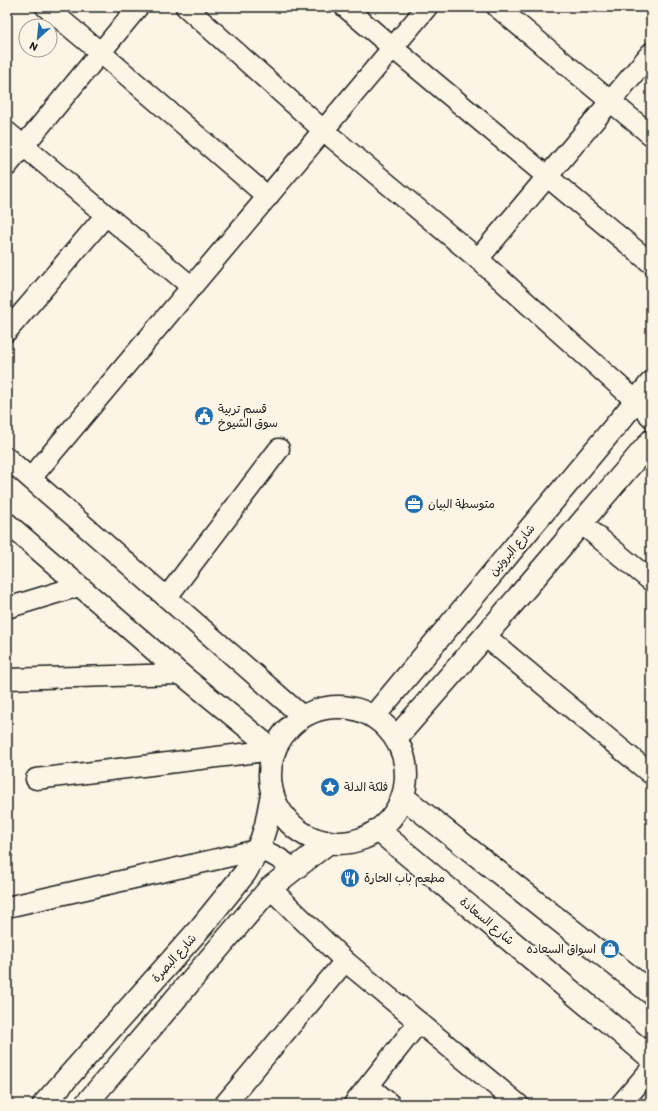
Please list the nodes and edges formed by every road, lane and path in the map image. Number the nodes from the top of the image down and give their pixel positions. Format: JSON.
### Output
{"nodes":[{"id":1,"x":46,"y":7,"type":"edge"},
{"id":2,"x":138,"y":7,"type":"edge"},
{"id":3,"x":186,"y":7,"type":"edge"},
{"id":4,"x":345,"y":7,"type":"edge"},
{"id":5,"x":427,"y":7,"type":"edge"},
{"id":6,"x":497,"y":7,"type":"edge"},
{"id":7,"x":393,"y":48,"type":"junction"},
{"id":8,"x":101,"y":53,"type":"junction"},
{"id":9,"x":651,"y":53,"type":"edge"},
{"id":10,"x":610,"y":101,"type":"junction"},
{"id":11,"x":323,"y":130,"type":"junction"},
{"id":12,"x":7,"y":132,"type":"edge"},
{"id":13,"x":651,"y":135,"type":"edge"},
{"id":14,"x":24,"y":146,"type":"junction"},
{"id":15,"x":7,"y":166,"type":"edge"},
{"id":16,"x":547,"y":176,"type":"junction"},
{"id":17,"x":268,"y":197,"type":"junction"},
{"id":18,"x":106,"y":215,"type":"junction"},
{"id":19,"x":478,"y":259,"type":"junction"},
{"id":20,"x":651,"y":263,"type":"edge"},
{"id":21,"x":192,"y":287,"type":"junction"},
{"id":22,"x":7,"y":331,"type":"edge"},
{"id":23,"x":651,"y":383,"type":"edge"},
{"id":24,"x":636,"y":400,"type":"junction"},
{"id":25,"x":651,"y":417,"type":"edge"},
{"id":26,"x":651,"y":441,"type":"edge"},
{"id":27,"x":279,"y":449,"type":"dead end"},
{"id":28,"x":7,"y":458,"type":"edge"},
{"id":29,"x":31,"y":478,"type":"junction"},
{"id":30,"x":7,"y":523,"type":"edge"},
{"id":31,"x":581,"y":523,"type":"junction"},
{"id":32,"x":651,"y":581,"type":"edge"},
{"id":33,"x":79,"y":586,"type":"junction"},
{"id":34,"x":167,"y":597,"type":"junction"},
{"id":35,"x":7,"y":608,"type":"edge"},
{"id":36,"x":485,"y":636,"type":"junction"},
{"id":37,"x":182,"y":674,"type":"junction"},
{"id":38,"x":7,"y":679,"type":"edge"},
{"id":39,"x":302,"y":716,"type":"junction"},
{"id":40,"x":374,"y":716,"type":"junction"},
{"id":41,"x":396,"y":738,"type":"junction"},
{"id":42,"x":274,"y":750,"type":"junction"},
{"id":43,"x":651,"y":774,"type":"edge"},
{"id":44,"x":36,"y":779,"type":"dead end"},
{"id":45,"x":272,"y":794,"type":"junction"},
{"id":46,"x":403,"y":797,"type":"junction"},
{"id":47,"x":378,"y":830,"type":"junction"},
{"id":48,"x":329,"y":842,"type":"junction"},
{"id":49,"x":257,"y":850,"type":"junction"},
{"id":50,"x":294,"y":869,"type":"junction"},
{"id":51,"x":270,"y":888,"type":"junction"},
{"id":52,"x":7,"y":906,"type":"edge"},
{"id":53,"x":345,"y":961,"type":"junction"},
{"id":54,"x":651,"y":993,"type":"edge"},
{"id":55,"x":419,"y":1022,"type":"junction"},
{"id":56,"x":651,"y":1058,"type":"edge"},
{"id":57,"x":651,"y":1069,"type":"edge"},
{"id":58,"x":369,"y":1086,"type":"junction"},
{"id":59,"x":44,"y":1104,"type":"edge"},
{"id":60,"x":86,"y":1104,"type":"edge"},
{"id":61,"x":224,"y":1104,"type":"edge"},
{"id":62,"x":354,"y":1104,"type":"edge"},
{"id":63,"x":390,"y":1104,"type":"edge"},
{"id":64,"x":518,"y":1104,"type":"edge"},
{"id":65,"x":621,"y":1104,"type":"edge"}],
"edges":[{"from":1,"to":8,"type":"street"},
{"from":2,"to":8,"type":"street"},
{"from":3,"to":11,"type":"street"},
{"from":4,"to":7,"type":"street"},
{"from":5,"to":7,"type":"street"},
{"from":6,"to":10,"type":"street"},
{"from":7,"to":11,"type":"street"},
{"from":7,"to":16,"type":"street"},
{"from":8,"to":14,"type":"street"},
{"from":8,"to":17,"type":"street"},
{"from":9,"to":10,"type":"street"},
{"from":10,"to":13,"type":"street"},
{"from":10,"to":16,"type":"street"},
{"from":11,"to":17,"type":"street"},
{"from":11,"to":19,"type":"street"},
{"from":12,"to":14,"type":"street"},
{"from":14,"to":15,"type":"street"},
{"from":14,"to":18,"type":"street"},
{"from":16,"to":19,"type":"street"},
{"from":16,"to":20,"type":"street"},
{"from":17,"to":21,"type":"street"},
{"from":18,"to":21,"type":"street"},
{"from":18,"to":22,"type":"street"},
{"from":19,"to":24,"type":"street"},
{"from":21,"to":29,"type":"street"},
{"from":23,"to":24,"type":"main road","name":"شارع البروتين"},
{"from":24,"to":25,"type":"street"},
{"from":24,"to":40,"type":"main road","name":"شارع البروتين"},
{"from":26,"to":31,"type":"main road"},
{"from":27,"to":34,"type":"street"},
{"from":28,"to":29,"type":"street"},
{"from":29,"to":34,"type":"street"},
{"from":30,"to":33,"type":"street"},
{"from":31,"to":32,"type":"street"},
{"from":31,"to":36,"type":"main road"},
{"from":33,"to":35,"type":"street"},
{"from":33,"to":37,"type":"street"},
{"from":34,"to":39,"type":"street"},
{"from":36,"to":41,"type":"main road"},
{"from":36,"to":43,"type":"street"},
{"from":37,"to":38,"type":"street"},
{"from":37,"to":42,"type":"street"},
{"from":39,"to":40,"type":"main road"},
{"from":39,"to":42,"type":"main road"},
{"from":40,"to":41,"type":"main road"},
{"from":41,"to":46,"type":"main road"},
{"from":42,"to":44,"type":"street"},
{"from":42,"to":45,"type":"main road"},
{"from":45,"to":48,"type":"main road"},
{"from":45,"to":49,"type":"main road","name":"شارع البصرة"},
{"from":46,"to":47,"type":"main road"},
{"from":46,"to":54,"type":"main road"},
{"from":47,"to":48,"type":"main road"},
{"from":47,"to":56,"type":"main road","name":"شارع السعادة"},
{"from":48,"to":50,"type":"main road"},
{"from":49,"to":50,"type":"street"},
{"from":49,"to":52,"type":"street"},
{"from":49,"to":59,"type":"main road","name":"شارع البصرة"},
{"from":50,"to":51,"type":"main road"},
{"from":51,"to":53,"type":"street"},
{"from":51,"to":60,"type":"main road"},
{"from":53,"to":55,"type":"street"},
{"from":53,"to":61,"type":"street"},
{"from":55,"to":58,"type":"street"},
{"from":55,"to":64,"type":"street"},
{"from":57,"to":65,"type":"street"},
{"from":58,"to":62,"type":"street"},
{"from":58,"to":63,"type":"street"}]}
